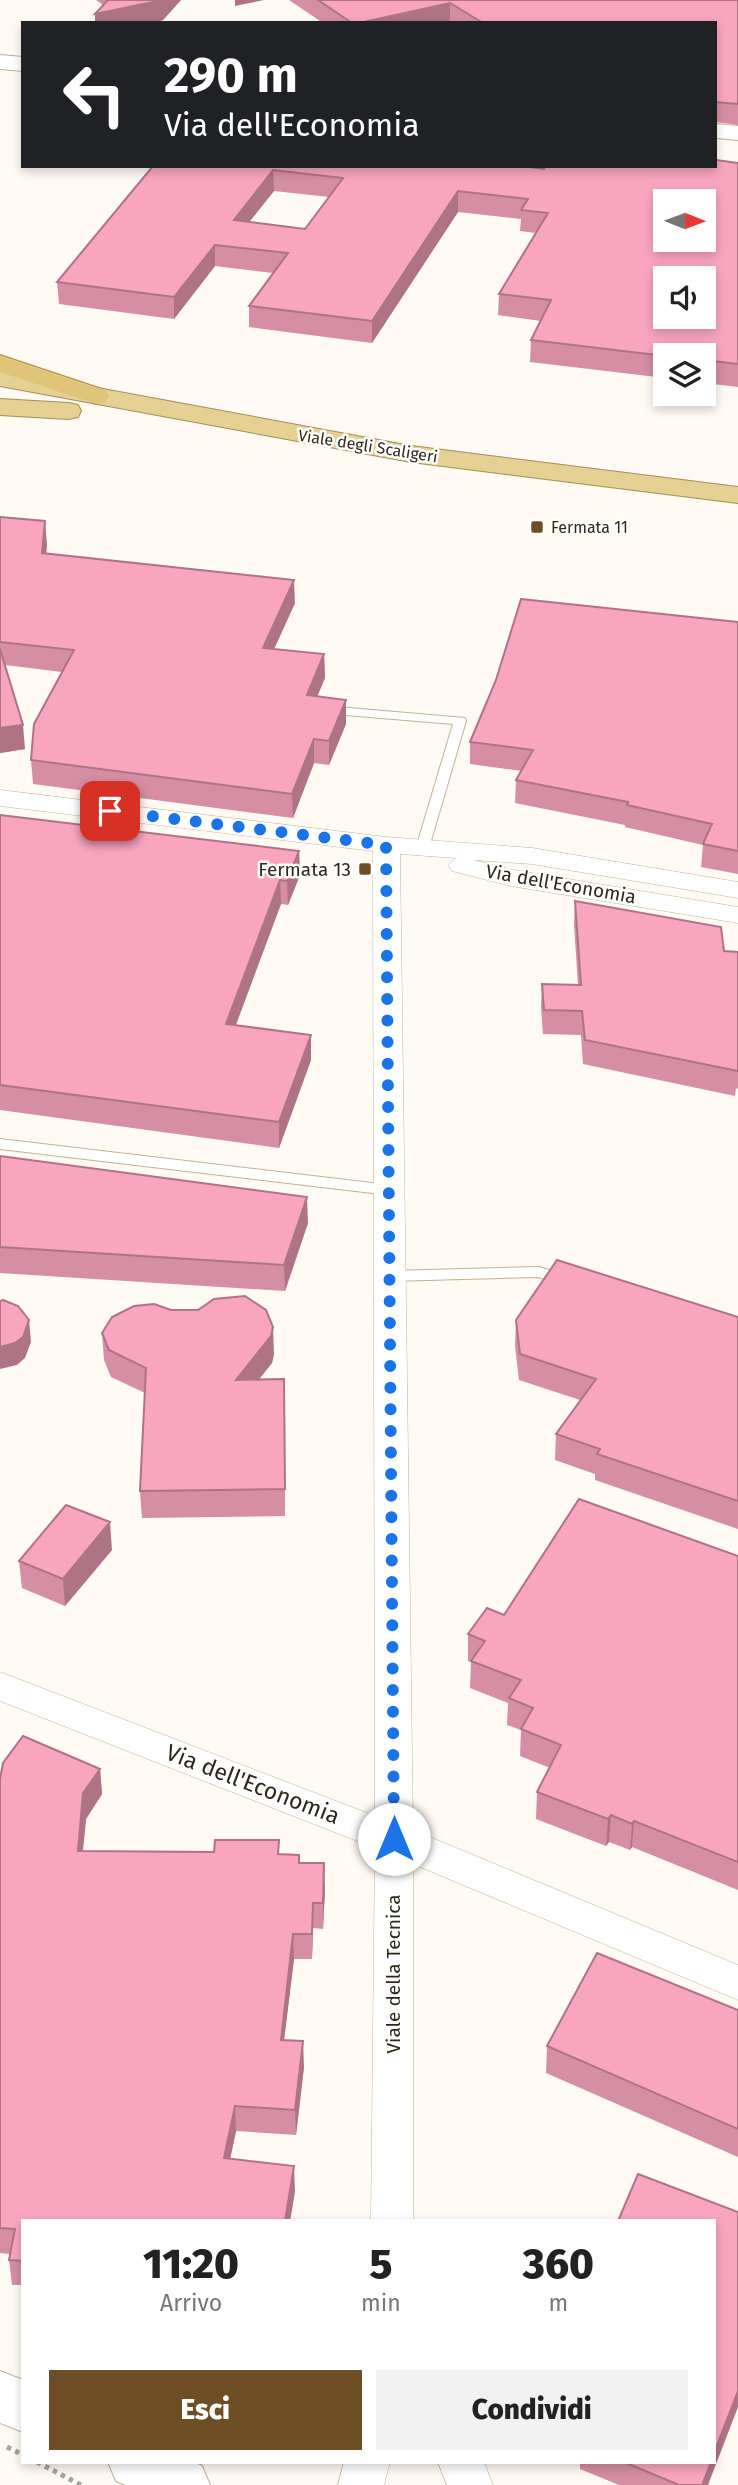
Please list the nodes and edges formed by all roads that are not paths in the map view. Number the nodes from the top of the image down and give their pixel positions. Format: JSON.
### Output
{"nodes":[{"id":1,"x":0,"y":62,"type":"edge"},
{"id":2,"x":21,"y":64,"type":"edge"},
{"id":3,"x":717,"y":131,"type":"edge"},
{"id":4,"x":738,"y":133,"type":"edge"},
{"id":5,"x":0,"y":363,"type":"edge"},
{"id":6,"x":0,"y":378,"type":"edge"},
{"id":7,"x":0,"y":399,"type":"edge"},
{"id":8,"x":91,"y":404,"type":"junction"},
{"id":9,"x":0,"y":407,"type":"edge"},
{"id":10,"x":550,"y":470,"type":"junction"},
{"id":11,"x":738,"y":489,"type":"edge"},
{"id":12,"x":738,"y":495,"type":"edge"},
{"id":13,"x":624,"y":498,"type":"junction"},
{"id":14,"x":738,"y":513,"type":"edge"},
{"id":15,"x":738,"y":518,"type":"edge"},
{"id":16,"x":319,"y":709,"type":"edge"},
{"id":17,"x":0,"y":798,"type":"edge"},
{"id":18,"x":386,"y":845,"type":"junction"},
{"id":19,"x":423,"y":848,"type":"junction"},
{"id":20,"x":738,"y":890,"type":"edge"},
{"id":21,"x":738,"y":915,"type":"edge"},
{"id":22,"x":0,"y":1144,"type":"edge"},
{"id":23,"x":389,"y":1190,"type":"junction"},
{"id":24,"x":389,"y":1276,"type":"junction"},
{"id":25,"x":579,"y":1285,"type":"edge"},
{"id":26,"x":0,"y":1686,"type":"edge"},
{"id":27,"x":394,"y":1839,"type":"junction"},
{"id":28,"x":738,"y":1983,"type":"edge"},
{"id":29,"x":392,"y":2219,"type":"edge"},
{"id":30,"x":0,"y":2396,"type":"edge"},
{"id":31,"x":21,"y":2406,"type":"edge"},
{"id":32,"x":140,"y":2464,"type":"edge"},
{"id":33,"x":366,"y":2464,"type":"edge"},
{"id":34,"x":462,"y":2464,"type":"edge"},
{"id":35,"x":182,"y":2485,"type":"edge"},
{"id":36,"x":361,"y":2485,"type":"edge"},
{"id":37,"x":470,"y":2485,"type":"edge"}],
"edges":[{"from":1,"to":2,"type":"street"},
{"from":3,"to":4,"type":"street"},
{"from":5,"to":8,"type":"highway"},
{"from":6,"to":8,"type":"highway","name":"Viale degli Scaligeri"},
{"from":7,"to":8,"type":"highway","name":"Viale degli Scaligeri"},
{"from":8,"to":9,"type":"highway"},
{"from":8,"to":10,"type":"highway","name":"Viale degli Scaligeri"},
{"from":8,"to":13,"type":"highway","name":"Viale degli Scaligeri"},
{"from":10,"to":11,"type":"highway"},
{"from":10,"to":12,"type":"highway","name":"Viale degli Scaligeri"},
{"from":13,"to":14,"type":"highway","name":"Viale degli Scaligeri"},
{"from":13,"to":15,"type":"highway"},
{"from":16,"to":19,"type":"lane"},
{"from":17,"to":18,"type":"street","name":"Via dell'Economia"},
{"from":18,"to":19,"type":"street","name":"Via dell'Economia"},
{"from":18,"to":21,"type":"street","name":"Via dell'Economia"},
{"from":18,"to":23,"type":"street","name":"Viale della Tecnica"},
{"from":19,"to":20,"type":"street","name":"Via dell'Economia"},
{"from":22,"to":23,"type":"lane"},
{"from":23,"to":24,"type":"street","name":"Viale della Tecnica"},
{"from":24,"to":25,"type":"lane"},
{"from":24,"to":27,"type":"street","name":"Viale della Tecnica"},
{"from":26,"to":27,"type":"street","name":"Via dell'Economia"},
{"from":27,"to":28,"type":"street","name":"Via dell'Economia"},
{"from":27,"to":29,"type":"street","name":"Viale della Tecnica"},
{"from":30,"to":31,"type":"street"},
{"from":32,"to":35,"type":"street"},
{"from":33,"to":36,"type":"street"},
{"from":34,"to":37,"type":"street"}]}
